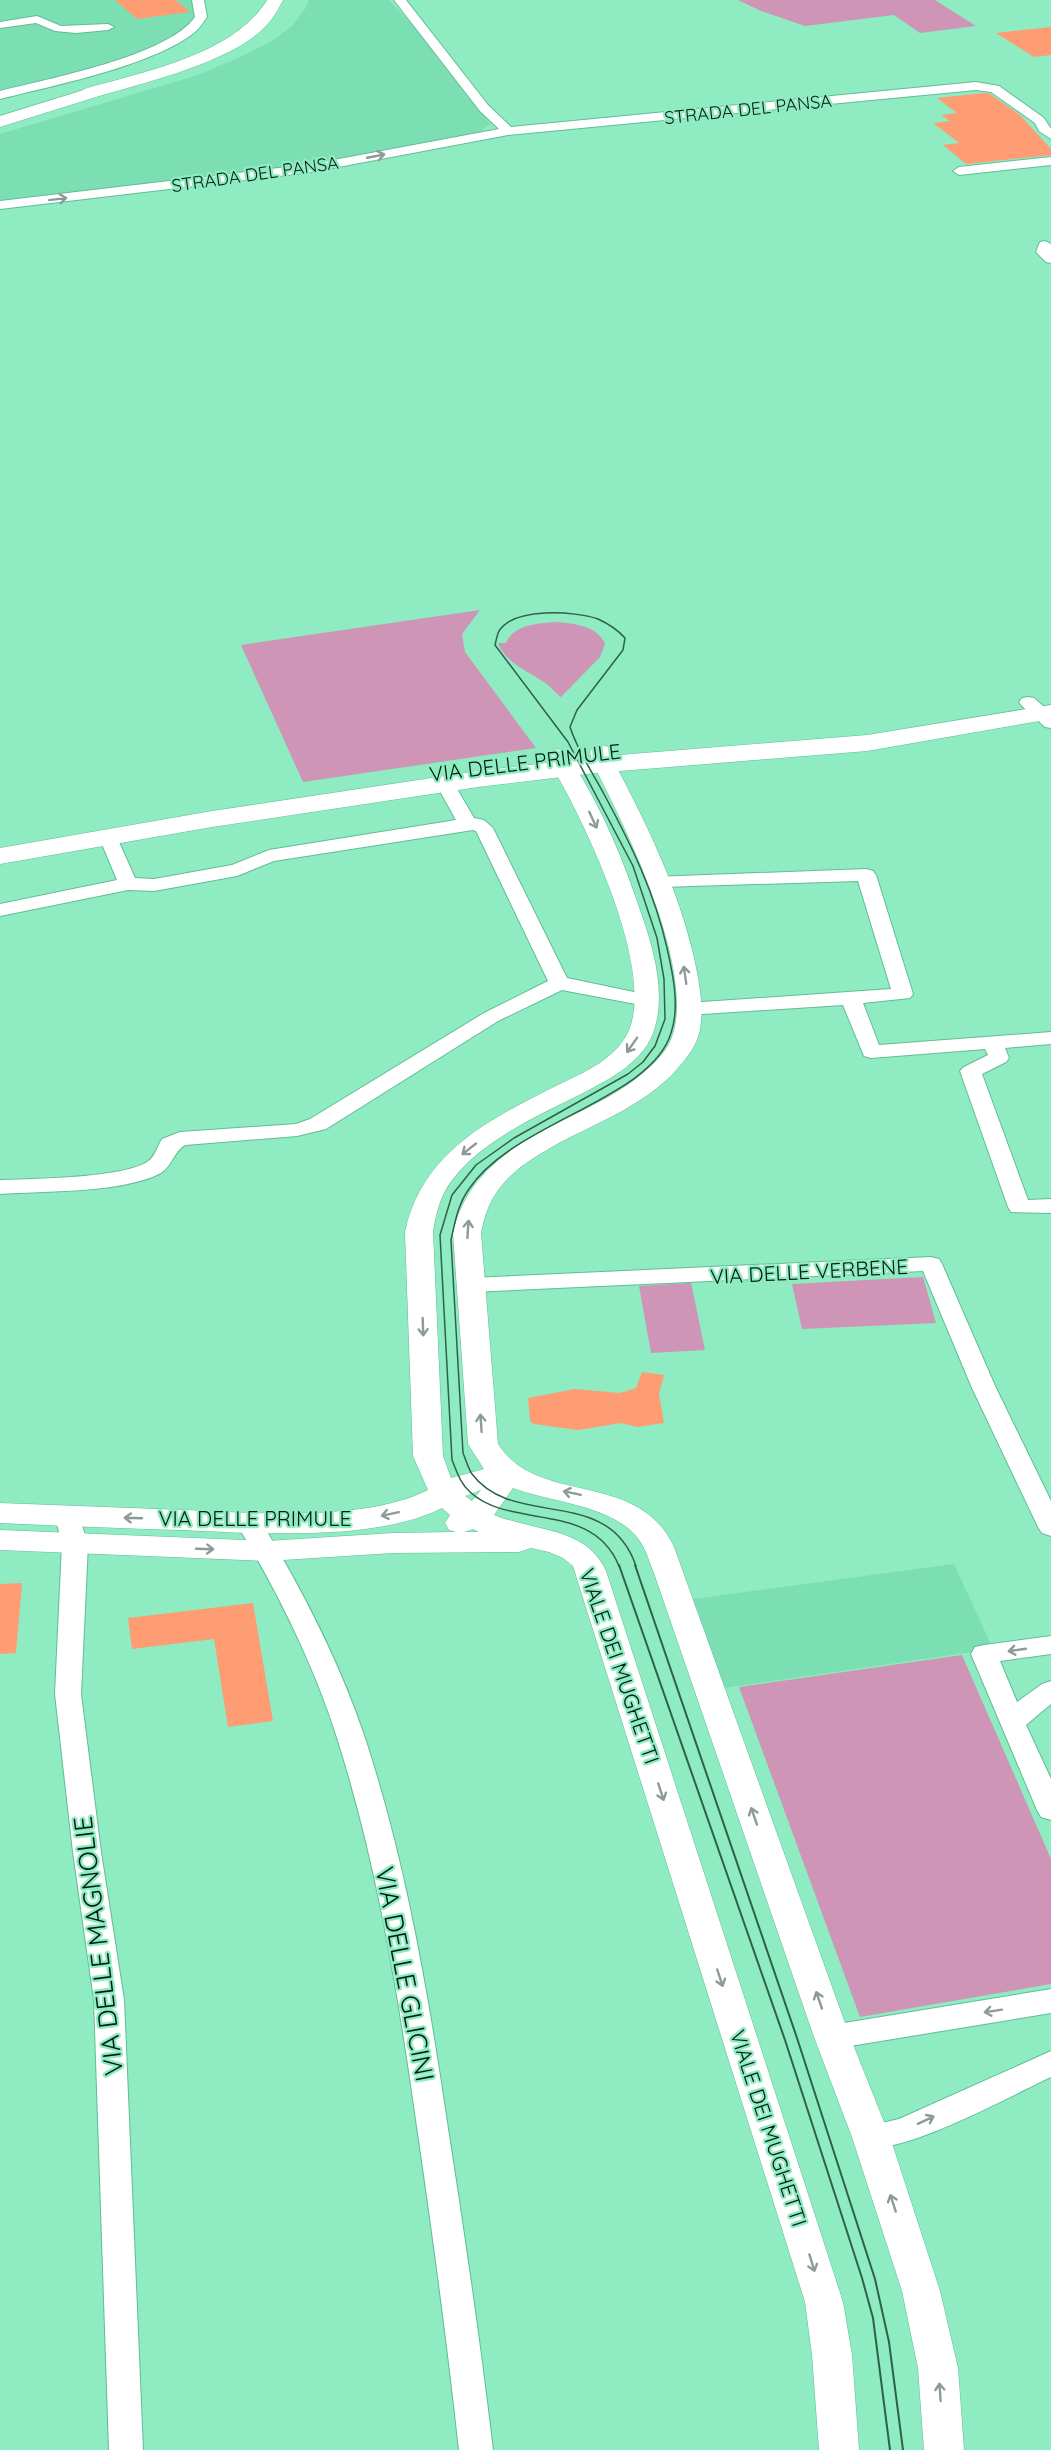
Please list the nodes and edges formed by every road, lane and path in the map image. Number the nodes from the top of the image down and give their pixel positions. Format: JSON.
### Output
{"nodes":[{"id":1,"x":198,"y":0,"type":"edge"},
{"id":2,"x":260,"y":0,"type":"edge"},
{"id":3,"x":275,"y":0,"type":"edge"},
{"id":4,"x":400,"y":0,"type":"edge"},
{"id":5,"x":0,"y":25,"type":"edge"},
{"id":6,"x":108,"y":27,"type":"dead end"},
{"id":7,"x":86,"y":91,"type":"junction"},
{"id":8,"x":0,"y":95,"type":"edge"},
{"id":9,"x":0,"y":114,"type":"edge"},
{"id":10,"x":0,"y":122,"type":"edge"},
{"id":11,"x":1046,"y":122,"type":"edge"},
{"id":12,"x":508,"y":131,"type":"junction"},
{"id":13,"x":1051,"y":135,"type":"edge"},
{"id":14,"x":1051,"y":161,"type":"edge"},
{"id":15,"x":959,"y":171,"type":"dead end"},
{"id":16,"x":0,"y":205,"type":"edge"},
{"id":17,"x":1045,"y":245,"type":"dead end"},
{"id":18,"x":1051,"y":259,"type":"edge"},
{"id":19,"x":1046,"y":708,"type":"edge"},
{"id":20,"x":603,"y":758,"type":"junction"},
{"id":21,"x":562,"y":762,"type":"junction"},
{"id":22,"x":445,"y":783,"type":"junction"},
{"id":23,"x":468,"y":824,"type":"junction"},
{"id":24,"x":105,"y":830,"type":"junction"},
{"id":25,"x":0,"y":842,"type":"edge"},
{"id":26,"x":0,"y":856,"type":"edge"},
{"id":27,"x":661,"y":881,"type":"junction"},
{"id":28,"x":128,"y":884,"type":"junction"},
{"id":29,"x":0,"y":910,"type":"edge"},
{"id":30,"x":559,"y":983,"type":"junction"},
{"id":31,"x":851,"y":998,"type":"junction"},
{"id":32,"x":646,"y":1000,"type":"junction"},
{"id":33,"x":688,"y":1009,"type":"junction"},
{"id":34,"x":1051,"y":1038,"type":"edge"},
{"id":35,"x":993,"y":1043,"type":"junction"},
{"id":36,"x":0,"y":1187,"type":"edge"},
{"id":37,"x":1051,"y":1206,"type":"edge"},
{"id":38,"x":471,"y":1285,"type":"junction"},
{"id":39,"x":505,"y":1473,"type":"junction"},
{"id":40,"x":445,"y":1494,"type":"junction"},
{"id":41,"x":0,"y":1513,"type":"edge"},
{"id":42,"x":473,"y":1517,"type":"junction"},
{"id":43,"x":249,"y":1523,"type":"junction"},
{"id":44,"x":1051,"y":1527,"type":"edge"},
{"id":45,"x":72,"y":1530,"type":"junction"},
{"id":46,"x":0,"y":1540,"type":"edge"},
{"id":47,"x":553,"y":1542,"type":"junction"},
{"id":48,"x":393,"y":1543,"type":"junction"},
{"id":49,"x":267,"y":1551,"type":"junction"},
{"id":50,"x":1051,"y":1645,"type":"edge"},
{"id":51,"x":1051,"y":1691,"type":"edge"},
{"id":52,"x":1012,"y":1723,"type":"junction"},
{"id":53,"x":1051,"y":1810,"type":"edge"},
{"id":54,"x":1051,"y":2001,"type":"edge"},
{"id":55,"x":832,"y":2037,"type":"junction"},
{"id":56,"x":1051,"y":2063,"type":"edge"},
{"id":57,"x":871,"y":2137,"type":"junction"},
{"id":58,"x":126,"y":2450,"type":"edge"},
{"id":59,"x":476,"y":2450,"type":"edge"},
{"id":60,"x":840,"y":2450,"type":"edge"},
{"id":61,"x":944,"y":2450,"type":"edge"}],
"edges":[{"from":1,"to":8,"type":"street"},
{"from":2,"to":7,"type":"main road"},
{"from":3,"to":7,"type":"main road"},
{"from":4,"to":12,"type":"street"},
{"from":5,"to":6,"type":"street"},
{"from":7,"to":9,"type":"main road"},
{"from":7,"to":10,"type":"main road"},
{"from":11,"to":12,"type":"street","name":"STRADA DEL PANSA"},
{"from":11,"to":13,"type":"street"},
{"from":16,"to":12,"type":"street","name":"STRADA DEL PANSA","one_way":true},
{"from":14,"to":15,"type":"street"},
{"from":17,"to":18,"type":"street"},
{"from":19,"to":20,"type":"main road","name":"VIA DELLE PRIMULE"},
{"from":20,"to":21,"type":"main road","name":"VIA DELLE PRIMULE"},
{"from":20,"to":27,"type":"street"},
{"from":21,"to":22,"type":"main road","name":"VIA DELLE PRIMULE"},
{"from":21,"to":24,"type":"main road","name":"VIA DELLE PRIMULE"},
{"from":21,"to":32,"type":"street","name":"VIALE DEI MUGHETTI","one_way":true},
{"from":22,"to":23,"type":"street","name":"VIA DELLE PRIMULE"},
{"from":22,"to":24,"type":"main road","name":"VIA DELLE PRIMULE"},
{"from":23,"to":28,"type":"street"},
{"from":23,"to":30,"type":"street","name":"VIA DELLE PRIMULE"},
{"from":24,"to":25,"type":"main road","name":"VIA DELLE PRIMULE"},
{"from":24,"to":26,"type":"main road","name":"VIA DELLE PRIMULE"},
{"from":24,"to":28,"type":"street"},
{"from":27,"to":31,"type":"street"},
{"from":33,"to":27,"type":"street","one_way":true},
{"from":28,"to":29,"type":"street"},
{"from":30,"to":32,"type":"street"},
{"from":30,"to":36,"type":"street"},
{"from":31,"to":33,"type":"street"},
{"from":31,"to":35,"type":"street"},
{"from":32,"to":40,"type":"street","name":"VIALE DEI MUGHETTI","one_way":true},
{"from":38,"to":33,"type":"street","one_way":true},
{"from":34,"to":35,"type":"street"},
{"from":35,"to":37,"type":"street"},
{"from":39,"to":38,"type":"street","one_way":true},
{"from":38,"to":44,"type":"street","name":"VIA DELLE VERBENE"},
{"from":39,"to":40,"type":"street","name":"VIA DELLE PRIMULE"},
{"from":39,"to":42,"type":"street","name":"VIA DELLE PRIMULE"},
{"from":55,"to":39,"type":"street","one_way":true},
{"from":40,"to":42,"type":"street","name":"VIALE DEI MUGHETTI"},
{"from":40,"to":43,"type":"street","name":"VIA DELLE PRIMULE","one_way":true},
{"from":41,"to":45,"type":"street","name":"VIA DELLE PRIMULE"},
{"from":42,"to":47,"type":"street","name":"VIALE DEI MUGHETTI"},
{"from":42,"to":48,"type":"street","name":"VIA DELLE PRIMULE"},
{"from":43,"to":45,"type":"street","name":"VIA DELLE PRIMULE","one_way":true},
{"from":43,"to":49,"type":"street","name":"VIA DELLE GLICINI"},
{"from":45,"to":46,"type":"street","name":"VIA DELLE PRIMULE"},
{"from":45,"to":49,"type":"street","name":"VIA DELLE PRIMULE","one_way":true},
{"from":45,"to":58,"type":"street","name":"VIA DELLE MAGNOLIE"},
{"from":47,"to":48,"type":"street","name":"VIA DELLE PRIMULE"},
{"from":47,"to":60,"type":"street","name":"VIALE DEI MUGHETTI","one_way":true},
{"from":48,"to":49,"type":"street","name":"VIA DELLE PRIMULE"},
{"from":49,"to":59,"type":"street","name":"VIA DELLE GLICINI"},
{"from":50,"to":52,"type":"street","one_way":true},
{"from":51,"to":52,"type":"street"},
{"from":52,"to":53,"type":"street"},
{"from":54,"to":55,"type":"street","one_way":true},
{"from":55,"to":57,"type":"street"},
{"from":57,"to":56,"type":"street","one_way":true},
{"from":61,"to":57,"type":"street","one_way":true}]}
